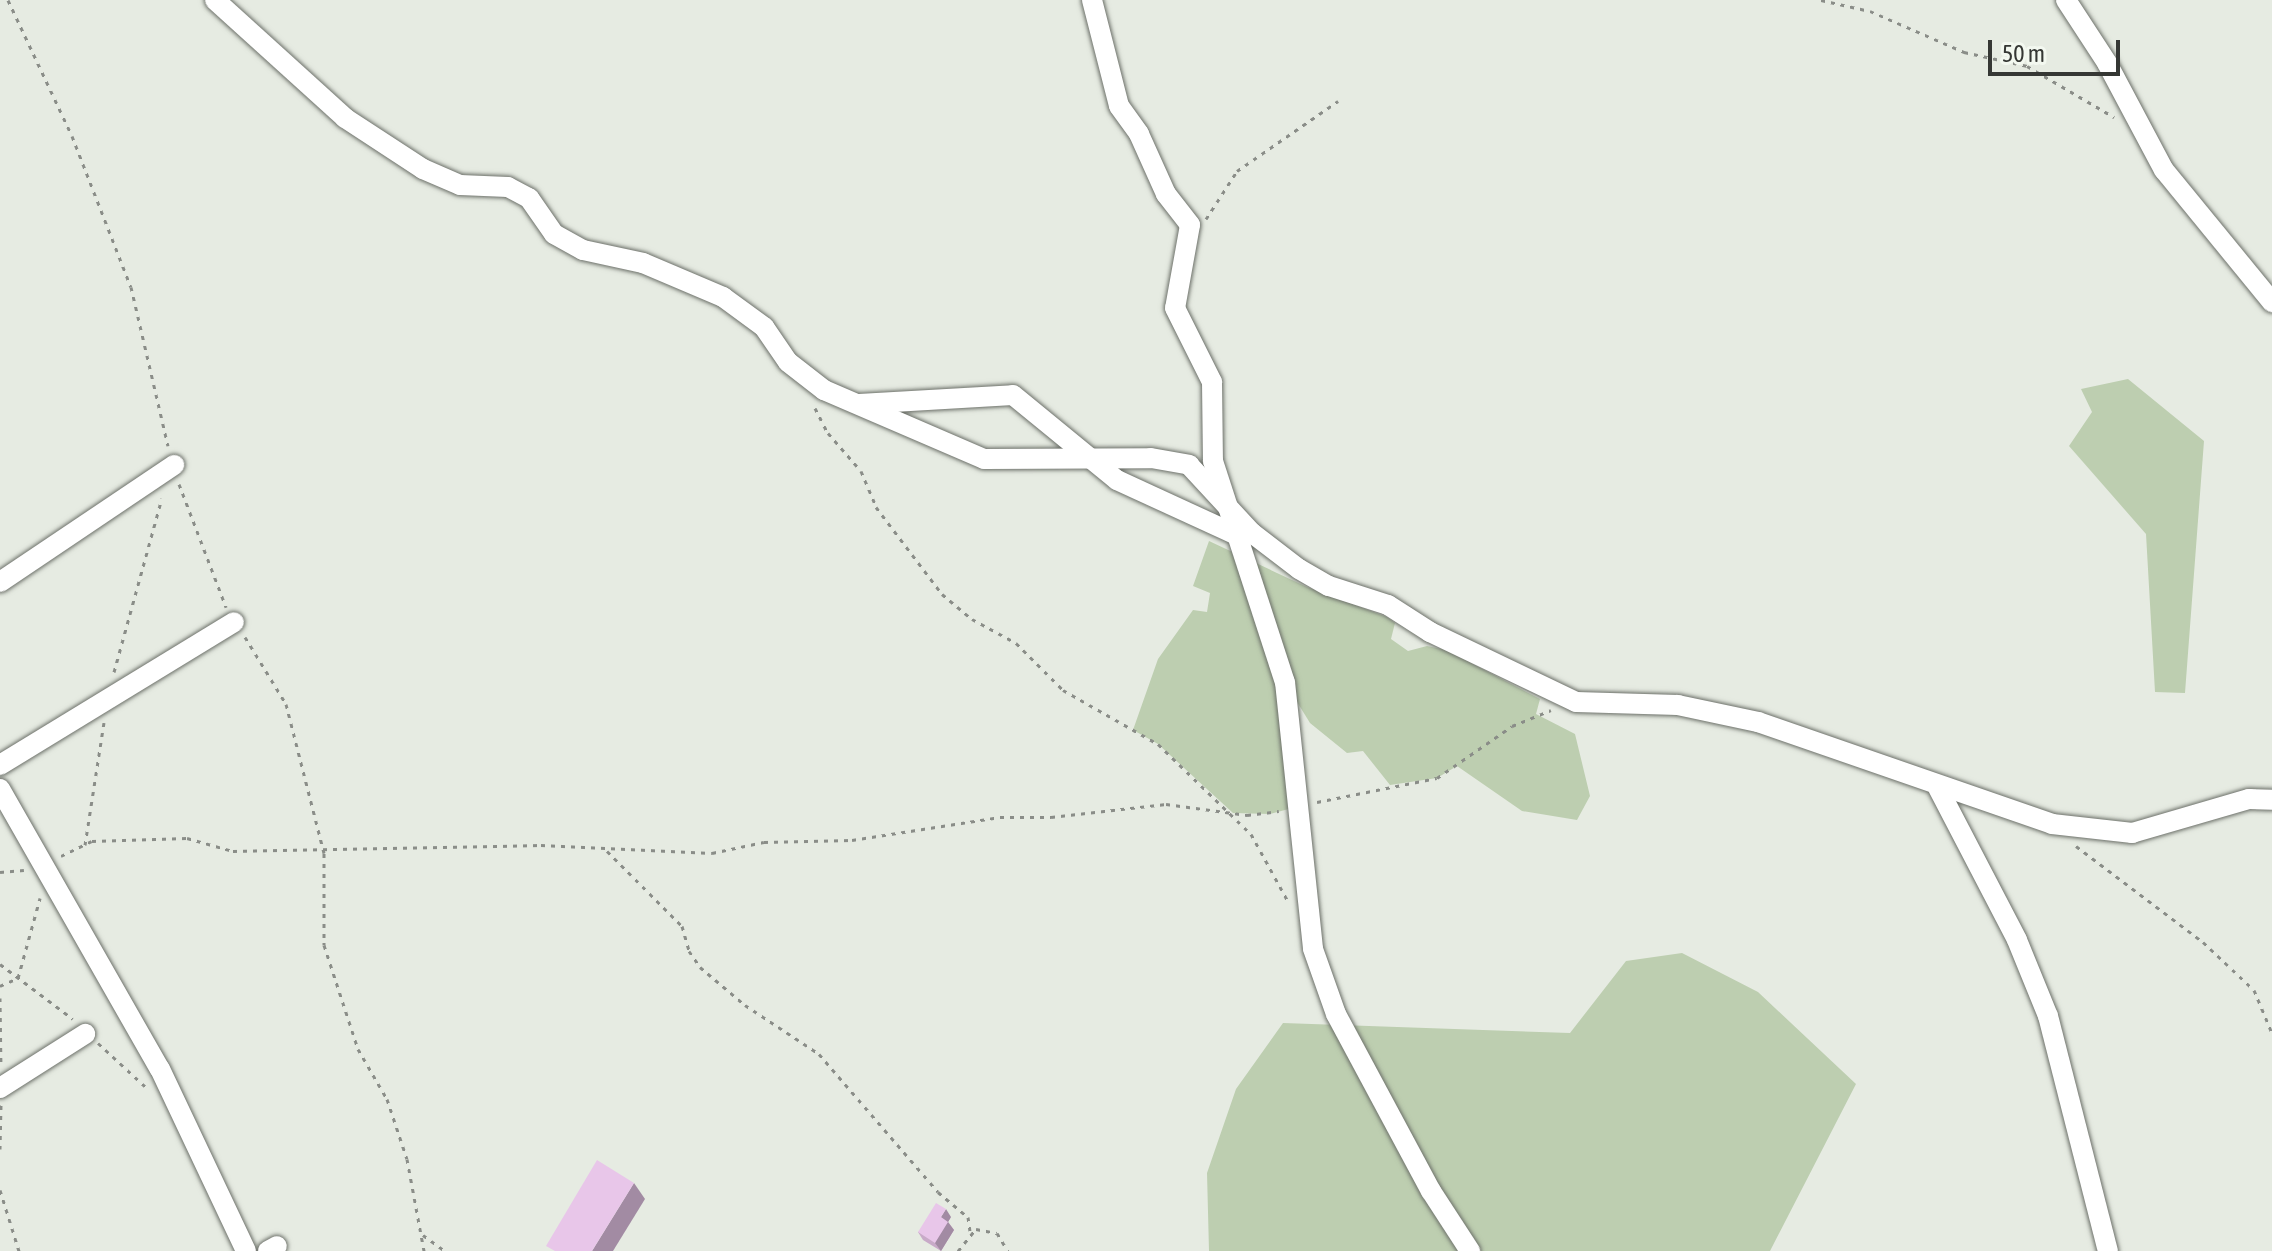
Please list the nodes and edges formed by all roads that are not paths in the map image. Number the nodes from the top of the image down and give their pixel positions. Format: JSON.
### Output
{"nodes":[{"id":1,"x":215,"y":0,"type":"edge"},
{"id":2,"x":1092,"y":0,"type":"edge"},
{"id":3,"x":2066,"y":0,"type":"edge"},
{"id":4,"x":2272,"y":302,"type":"edge"},
{"id":5,"x":856,"y":404,"type":"junction"},
{"id":6,"x":1096,"y":461,"type":"junction"},
{"id":7,"x":174,"y":465,"type":"road end"},
{"id":8,"x":1233,"y":511,"type":"junction"},
{"id":9,"x":1234,"y":533,"type":"junction"},
{"id":10,"x":1299,"y":569,"type":"junction"},
{"id":11,"x":0,"y":582,"type":"edge"},
{"id":12,"x":234,"y":622,"type":"dead end"},
{"id":13,"x":0,"y":765,"type":"edge"},
{"id":14,"x":1938,"y":788,"type":"junction"},
{"id":15,"x":0,"y":789,"type":"edge"},
{"id":16,"x":2272,"y":800,"type":"edge"},
{"id":17,"x":85,"y":1034,"type":"road end"},
{"id":18,"x":0,"y":1088,"type":"edge"},
{"id":19,"x":246,"y":1251,"type":"edge"},
{"id":20,"x":1470,"y":1251,"type":"edge"},
{"id":21,"x":2108,"y":1251,"type":"edge"}],
"edges":[{"from":1,"to":5,"type":"street"},
{"from":2,"to":8,"type":"street"},
{"from":3,"to":4,"type":"street"},
{"from":5,"to":6,"type":"street"},
{"from":5,"to":6,"type":"street"},
{"from":6,"to":8,"type":"street"},
{"from":6,"to":9,"type":"street"},
{"from":7,"to":11,"type":"street"},
{"from":8,"to":9,"type":"street"},
{"from":8,"to":10,"type":"street"},
{"from":9,"to":10,"type":"street"},
{"from":9,"to":20,"type":"street"},
{"from":10,"to":14,"type":"street"},
{"from":12,"to":13,"type":"street"},
{"from":14,"to":16,"type":"street"},
{"from":14,"to":21,"type":"street"},
{"from":15,"to":19,"type":"street"},
{"from":17,"to":18,"type":"street"}]}
